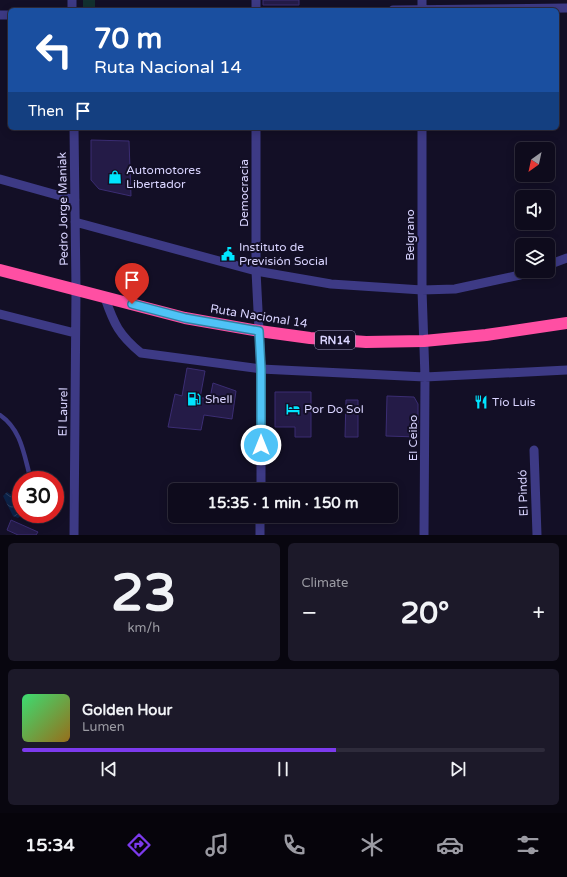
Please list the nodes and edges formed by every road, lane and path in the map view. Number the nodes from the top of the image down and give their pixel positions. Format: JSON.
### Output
{"nodes":[{"id":1,"x":74,"y":130,"type":"edge"},
{"id":2,"x":256,"y":130,"type":"edge"},
{"id":3,"x":422,"y":130,"type":"edge"},
{"id":4,"x":0,"y":179,"type":"edge"},
{"id":5,"x":75,"y":200,"type":"junction"},
{"id":6,"x":75,"y":222,"type":"junction"},
{"id":7,"x":567,"y":258,"type":"edge"},
{"id":8,"x":555,"y":262,"type":"edge"},
{"id":9,"x":0,"y":270,"type":"edge"},
{"id":10,"x":256,"y":271,"type":"junction"},
{"id":11,"x":515,"y":276,"type":"edge"},
{"id":12,"x":76,"y":289,"type":"junction"},
{"id":13,"x":422,"y":290,"type":"junction"},
{"id":14,"x":105,"y":298,"type":"junction"},
{"id":15,"x":0,"y":314,"type":"edge"},
{"id":16,"x":567,"y":323,"type":"edge"},
{"id":17,"x":259,"y":331,"type":"junction"},
{"id":18,"x":76,"y":332,"type":"junction"},
{"id":19,"x":424,"y":341,"type":"junction"},
{"id":20,"x":261,"y":369,"type":"junction"},
{"id":21,"x":567,"y":370,"type":"edge"},
{"id":22,"x":425,"y":377,"type":"junction"},
{"id":23,"x":0,"y":415,"type":"edge"},
{"id":24,"x":534,"y":450,"type":"dead end"},
{"id":25,"x":28,"y":471,"type":"edge"},
{"id":26,"x":260,"y":483,"type":"edge"},
{"id":27,"x":260,"y":523,"type":"edge"},
{"id":28,"x":74,"y":535,"type":"edge"},
{"id":29,"x":260,"y":535,"type":"edge"},
{"id":30,"x":424,"y":535,"type":"edge"},
{"id":31,"x":537,"y":535,"type":"edge"}],
"edges":[{"from":1,"to":5,"type":"street","name":"Pedro Jorge Maniak"},
{"from":2,"to":10,"type":"street","name":"Democracia"},
{"from":3,"to":13,"type":"street","name":"Belgrano"},
{"from":4,"to":5,"type":"street"},
{"from":5,"to":6,"type":"street","name":"Pedro Jorge Maniak"},
{"from":6,"to":10,"type":"street"},
{"from":6,"to":12,"type":"street","name":"Pedro Jorge Maniak"},
{"from":7,"to":8,"type":"street"},
{"from":9,"to":12,"type":"highway","name":"Ruta Nacional 14","number":"RN14"},
{"from":10,"to":13,"type":"street"},
{"from":10,"to":17,"type":"street","name":"Democracia"},
{"from":11,"to":13,"type":"street"},
{"from":12,"to":14,"type":"highway","name":"Ruta Nacional 14","number":"RN14"},
{"from":12,"to":18,"type":"street","name":"El Laurel"},
{"from":13,"to":19,"type":"street","name":"Belgrano"},
{"from":14,"to":17,"type":"highway","name":"Ruta Nacional 14","number":"RN14"},
{"from":14,"to":20,"type":"street"},
{"from":15,"to":18,"type":"street"},
{"from":16,"to":19,"type":"highway","name":"Ruta Nacional 14","number":"RN14"},
{"from":17,"to":19,"type":"highway","name":"Ruta Nacional 14","number":"RN14"},
{"from":17,"to":20,"type":"street","name":"Democracia"},
{"from":18,"to":28,"type":"street","name":"El Laurel"},
{"from":19,"to":22,"type":"street","name":"El Ceibo"},
{"from":20,"to":22,"type":"street"},
{"from":20,"to":26,"type":"street","name":"Democracia"},
{"from":21,"to":22,"type":"street"},
{"from":22,"to":30,"type":"street","name":"El Ceibo"},
{"from":23,"to":25,"type":"lane"},
{"from":24,"to":31,"type":"street","name":"El Pindó"},
{"from":27,"to":29,"type":"street"}]}
